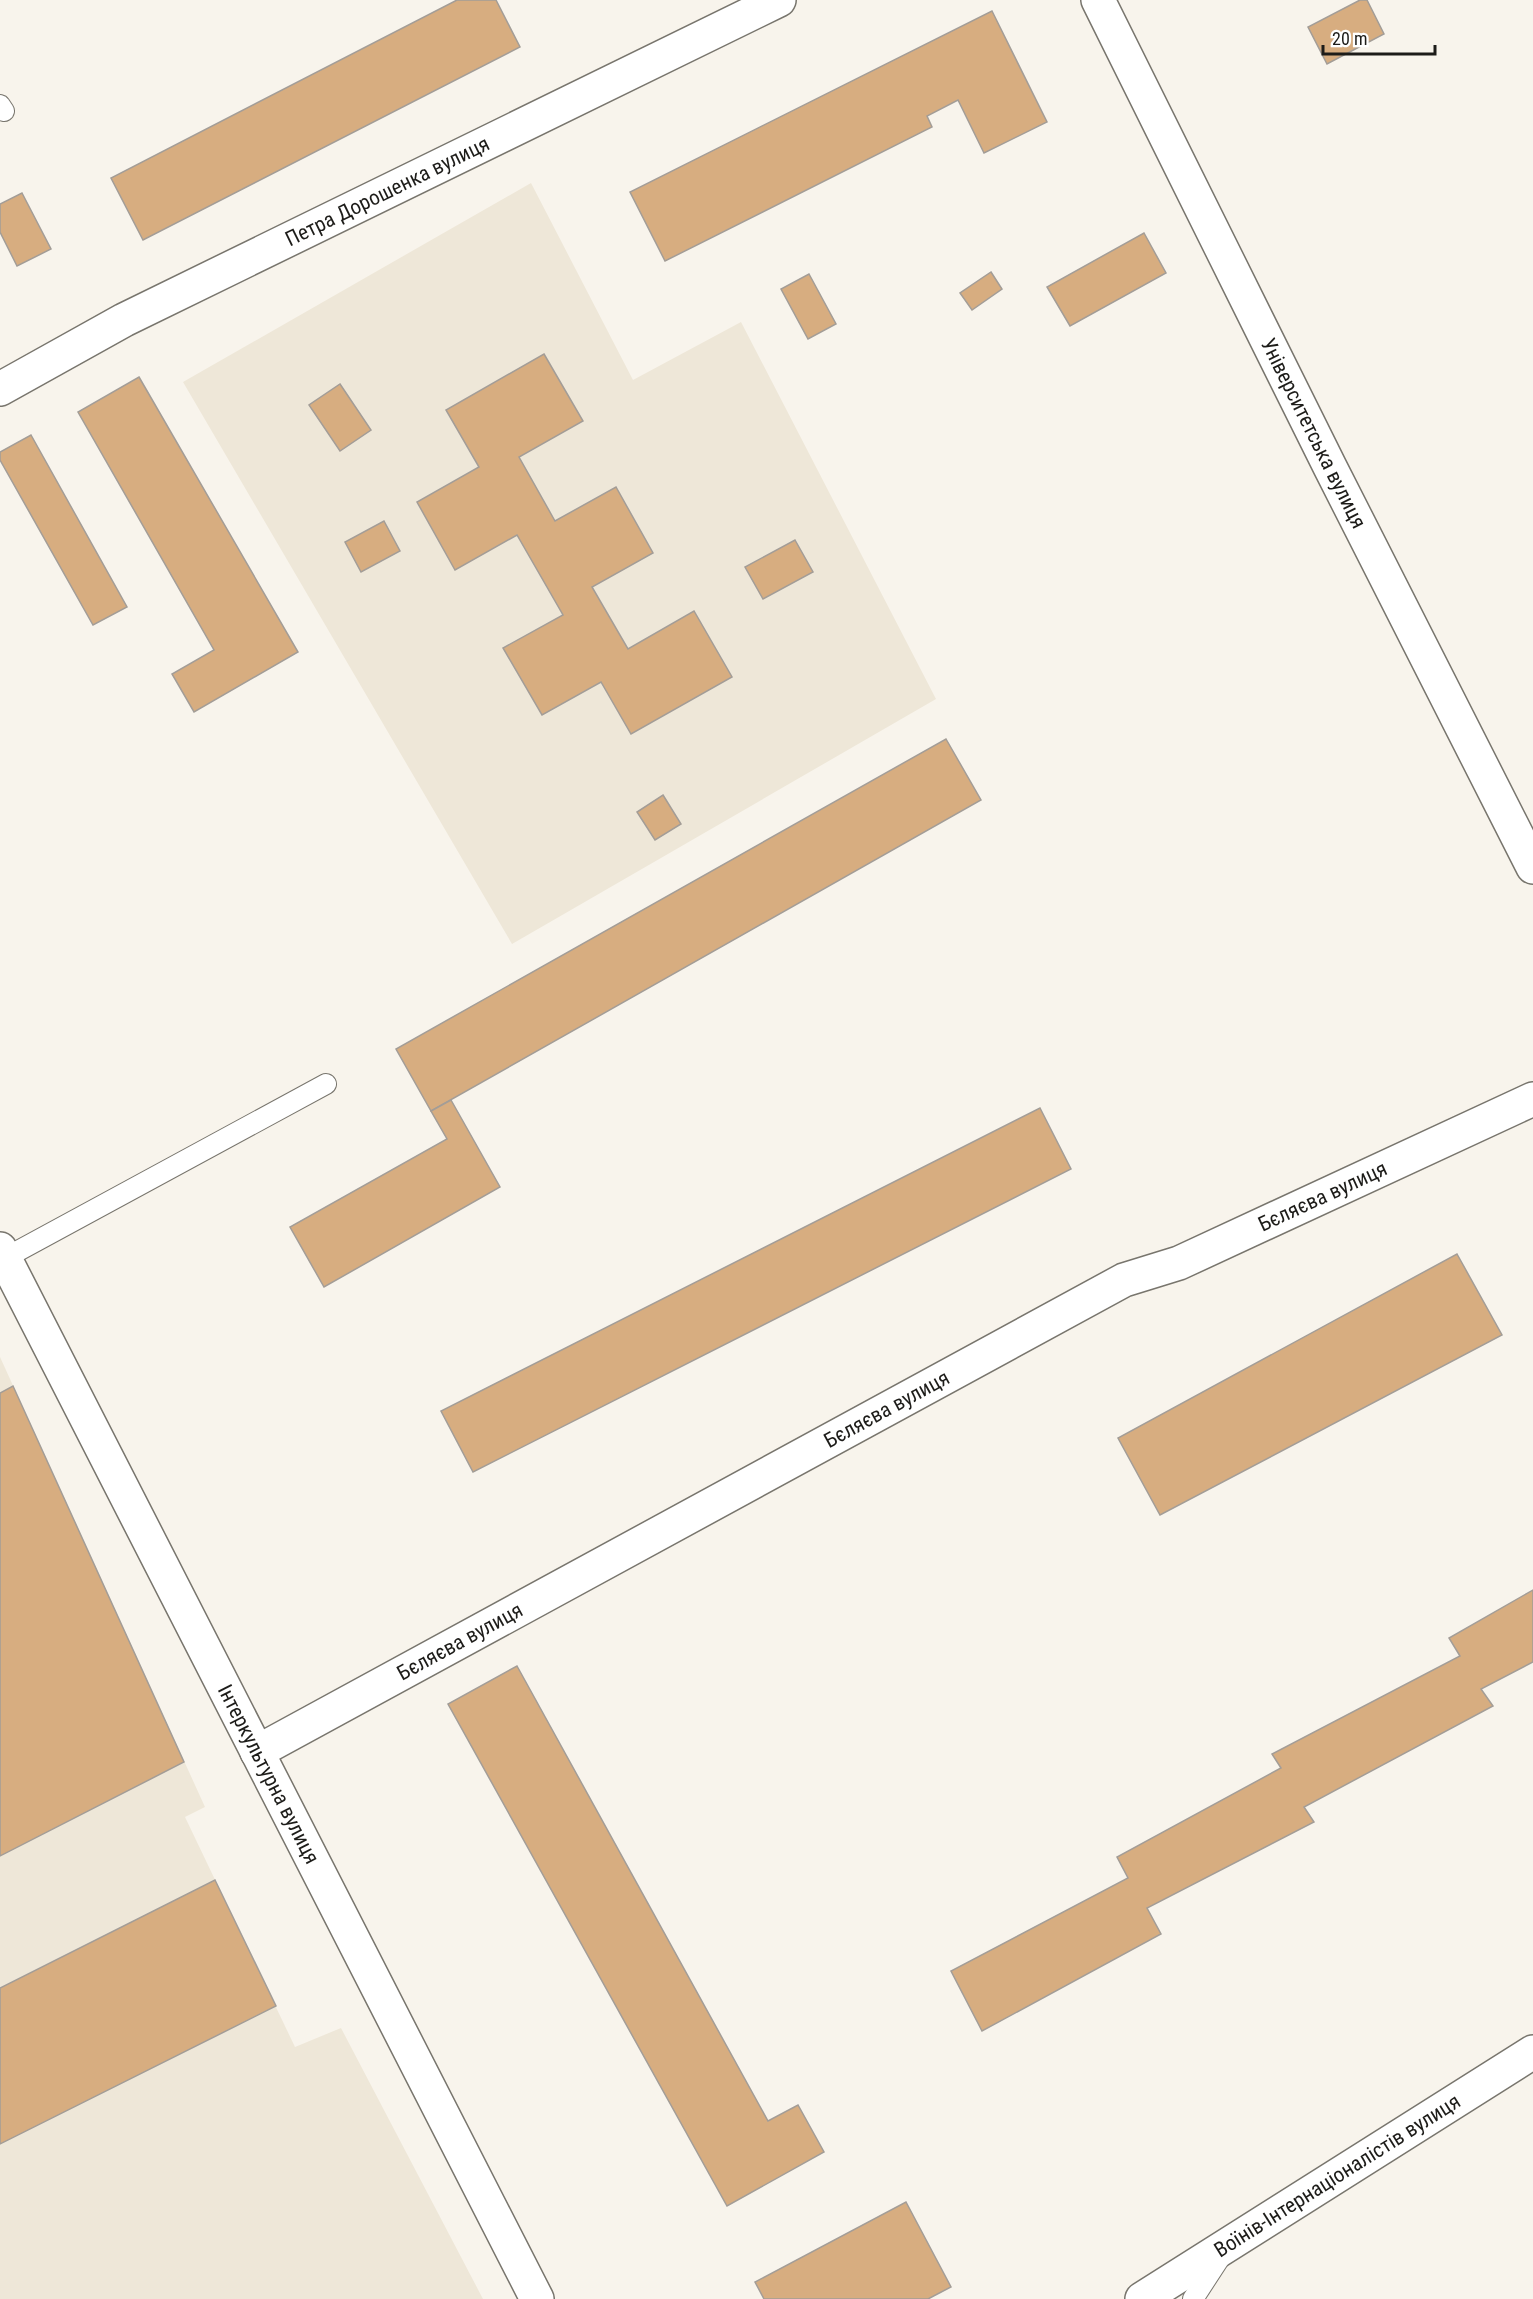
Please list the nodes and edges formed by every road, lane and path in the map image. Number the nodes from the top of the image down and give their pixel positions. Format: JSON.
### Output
{"nodes":[{"id":1,"x":779,"y":0,"type":"edge"},
{"id":2,"x":1098,"y":0,"type":"edge"},
{"id":3,"x":0,"y":389,"type":"edge"},
{"id":4,"x":1533,"y":867,"type":"edge"},
{"id":5,"x":326,"y":1084,"type":"dead end"},
{"id":6,"x":1533,"y":1099,"type":"edge"},
{"id":7,"x":2,"y":1254,"type":"edge"},
{"id":8,"x":257,"y":1752,"type":"junction"},
{"id":9,"x":1533,"y":2052,"type":"edge"},
{"id":10,"x":1230,"y":2242,"type":"junction"},
{"id":11,"x":537,"y":2299,"type":"edge"},
{"id":12,"x":1142,"y":2299,"type":"edge"},
{"id":13,"x":1193,"y":2299,"type":"edge"}],
"edges":[{"from":1,"to":3,"type":"main road","name":"Петра Дорошенка вулиця"},
{"from":2,"to":4,"type":"main road","name":"Університетська вулиця"},
{"from":5,"to":7,"type":"lane"},
{"from":6,"to":8,"type":"main road","name":"Бєляєва вулиця"},
{"from":7,"to":8,"type":"main road","name":"Інтеркультурна вулиця"},
{"from":8,"to":11,"type":"main road","name":"Інтеркультурна вулиця"},
{"from":9,"to":10,"type":"main road","name":"Воїнів-Інтернаціоналістів вулиця"},
{"from":10,"to":12,"type":"main road","name":"Воїнів-Інтернаціоналістів вулиця"},
{"from":10,"to":13,"type":"lane"}]}
